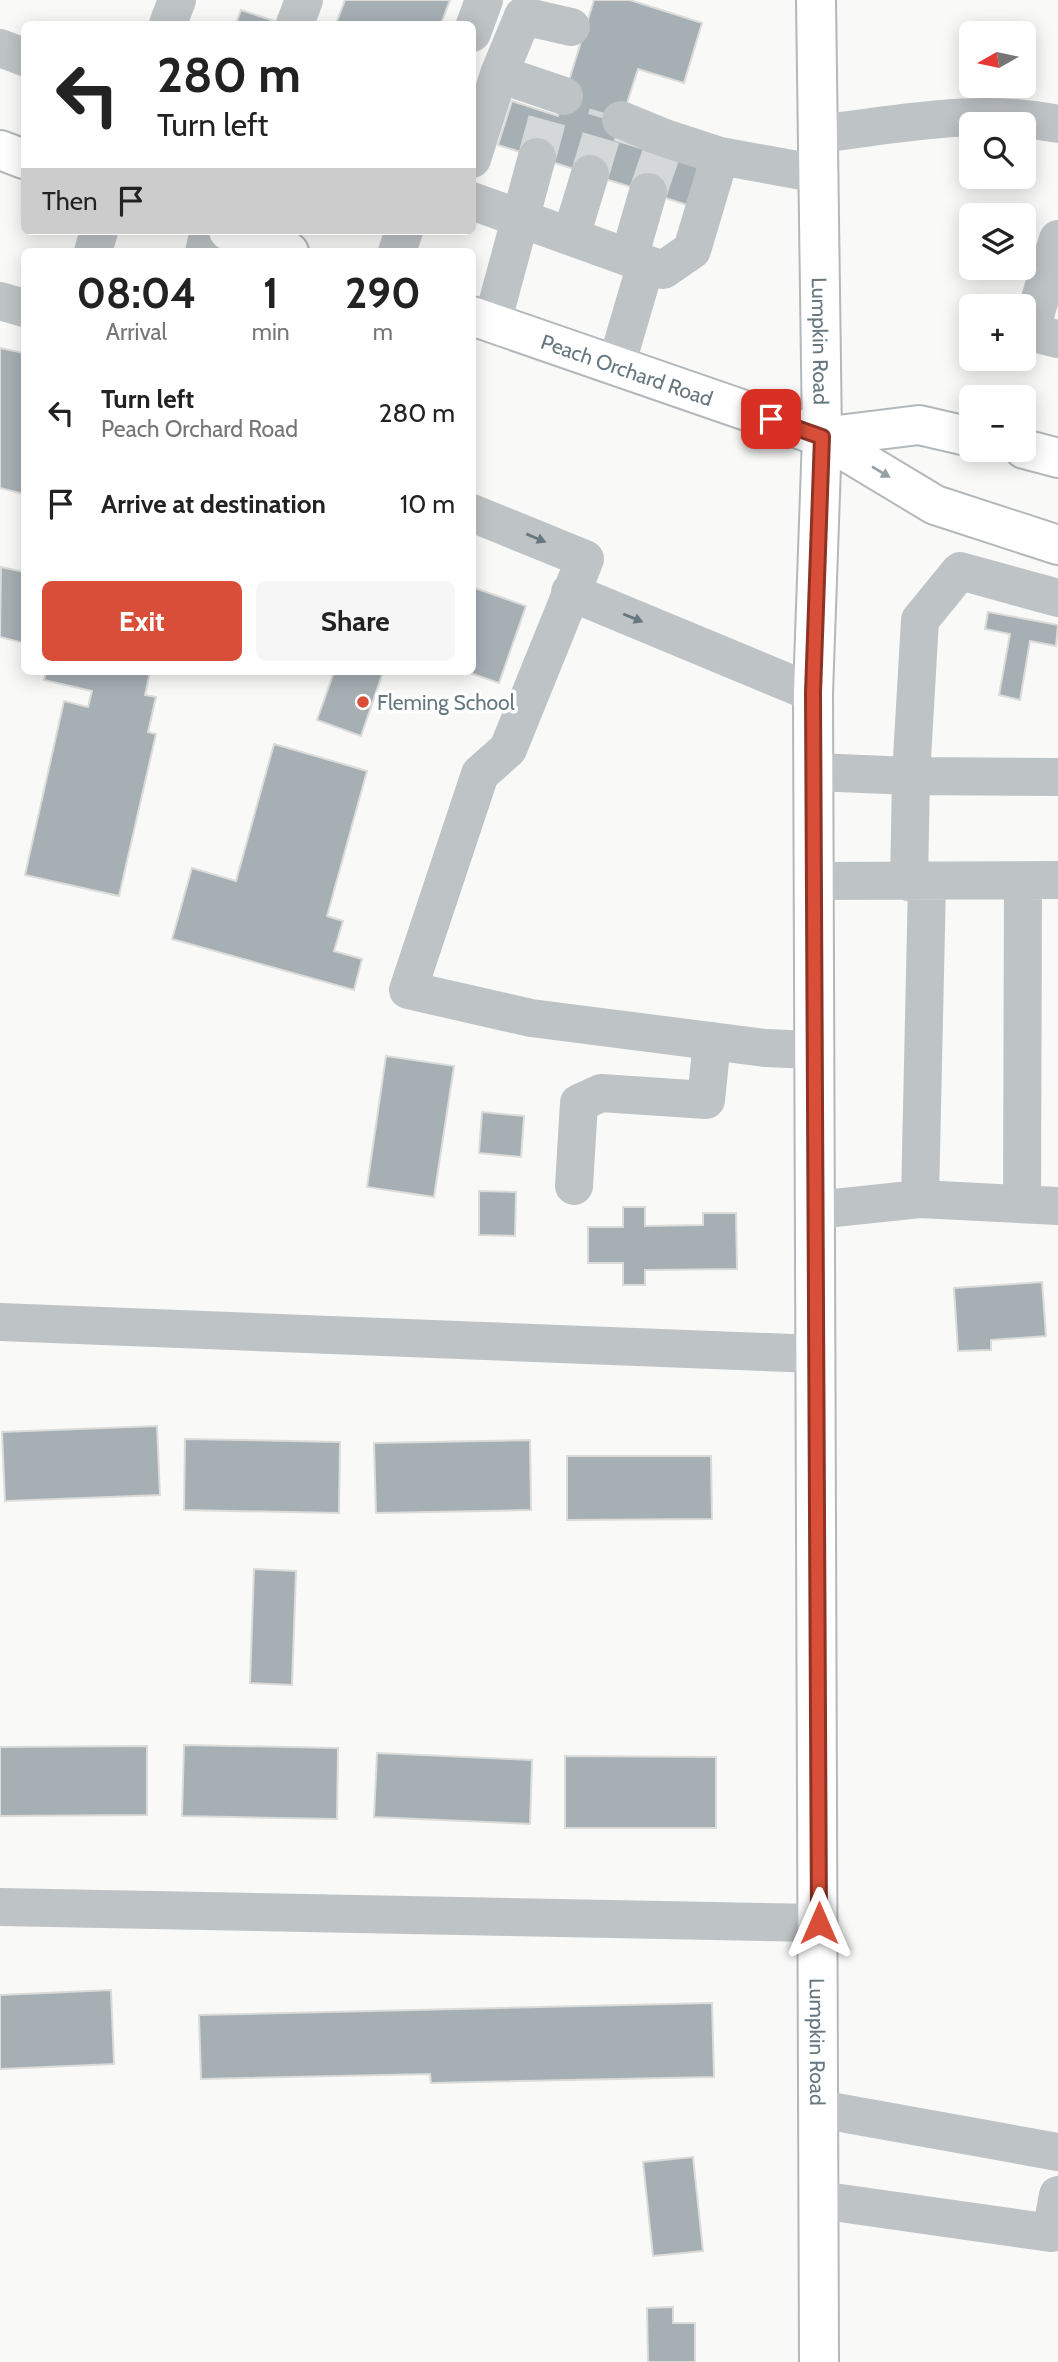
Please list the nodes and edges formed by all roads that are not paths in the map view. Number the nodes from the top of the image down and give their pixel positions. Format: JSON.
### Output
{"nodes":[{"id":1,"x":177,"y":0,"type":"edge"},
{"id":2,"x":304,"y":0,"type":"edge"},
{"id":3,"x":484,"y":0,"type":"edge"},
{"id":4,"x":811,"y":1,"type":"edge"},
{"id":5,"x":170,"y":21,"type":"edge"},
{"id":6,"x":296,"y":21,"type":"edge"},
{"id":7,"x":476,"y":22,"type":"edge"},
{"id":8,"x":570,"y":27,"type":"dead end"},
{"id":9,"x":0,"y":48,"type":"edge"},
{"id":10,"x":21,"y":56,"type":"edge"},
{"id":11,"x":499,"y":74,"type":"junction"},
{"id":12,"x":557,"y":101,"type":"dead end"},
{"id":13,"x":621,"y":120,"type":"dead end"},
{"id":14,"x":1058,"y":124,"type":"edge"},
{"id":15,"x":818,"y":134,"type":"junction"},
{"id":16,"x":476,"y":146,"type":"edge"},
{"id":17,"x":0,"y":150,"type":"edge"},
{"id":18,"x":720,"y":156,"type":"junction"},
{"id":19,"x":537,"y":157,"type":"tunnel mouth"},
{"id":20,"x":21,"y":158,"type":"edge"},
{"id":21,"x":590,"y":174,"type":"tunnel mouth"},
{"id":22,"x":819,"y":174,"type":"junction"},
{"id":23,"x":648,"y":192,"type":"tunnel mouth"},
{"id":24,"x":476,"y":202,"type":"edge"},
{"id":25,"x":519,"y":218,"type":"junction"},
{"id":26,"x":240,"y":235,"type":"edge"},
{"id":27,"x":571,"y":236,"type":"junction"},
{"id":28,"x":1058,"y":239,"type":"edge"},
{"id":29,"x":277,"y":248,"type":"edge"},
{"id":30,"x":638,"y":261,"type":"junction"},
{"id":31,"x":0,"y":301,"type":"edge"},
{"id":32,"x":21,"y":307,"type":"edge"},
{"id":33,"x":482,"y":319,"type":"edge"},
{"id":34,"x":1058,"y":339,"type":"edge"},
{"id":35,"x":616,"y":366,"type":"junction"},
{"id":36,"x":959,"y":434,"type":"edge"},
{"id":37,"x":822,"y":437,"type":"junction"},
{"id":38,"x":1036,"y":453,"type":"edge"},
{"id":39,"x":1058,"y":458,"type":"edge"},
{"id":40,"x":476,"y":515,"type":"edge"},
{"id":41,"x":981,"y":520,"type":"junction"},
{"id":42,"x":1058,"y":545,"type":"edge"},
{"id":43,"x":960,"y":571,"type":"junction"},
{"id":44,"x":570,"y":592,"type":"junction"},
{"id":45,"x":1058,"y":597,"type":"edge"},
{"id":46,"x":813,"y":693,"type":"junction"},
{"id":47,"x":814,"y":772,"type":"junction"},
{"id":48,"x":911,"y":776,"type":"junction"},
{"id":49,"x":1058,"y":777,"type":"edge"},
{"id":50,"x":814,"y":881,"type":"junction"},
{"id":51,"x":1041,"y":881,"type":"edge"},
{"id":52,"x":918,"y":882,"type":"junction"},
{"id":53,"x":712,"y":1041,"type":"junction"},
{"id":54,"x":815,"y":1049,"type":"junction"},
{"id":55,"x":574,"y":1186,"type":"dead end"},
{"id":56,"x":920,"y":1199,"type":"junction"},
{"id":57,"x":1040,"y":1205,"type":"edge"},
{"id":58,"x":815,"y":1210,"type":"junction"},
{"id":59,"x":0,"y":1322,"type":"edge"},
{"id":60,"x":816,"y":1354,"type":"junction"},
{"id":61,"x":0,"y":1907,"type":"edge"},
{"id":62,"x":819,"y":1923,"type":"junction"},
{"id":63,"x":819,"y":2109,"type":"junction"},
{"id":64,"x":1058,"y":2152,"type":"edge"},
{"id":65,"x":1058,"y":2195,"type":"edge"},
{"id":66,"x":820,"y":2200,"type":"junction"},
{"id":67,"x":820,"y":2362,"type":"edge"}],
"edges":[{"from":1,"to":5,"type":"street"},
{"from":2,"to":6,"type":"street"},
{"from":3,"to":7,"type":"street"},
{"from":4,"to":15,"type":"main road","name":"Lumpkin Road"},
{"from":8,"to":11,"type":"street"},
{"from":9,"to":10,"type":"street"},
{"from":11,"to":12,"type":"street"},
{"from":11,"to":16,"type":"street"},
{"from":13,"to":18,"type":"street"},
{"from":14,"to":15,"type":"street"},
{"from":15,"to":22,"type":"main road","name":"Lumpkin Road"},
{"from":17,"to":20,"type":"main road"},
{"from":18,"to":22,"type":"street"},
{"from":18,"to":30,"type":"street"},
{"from":19,"to":25,"type":"street"},
{"from":21,"to":27,"type":"street"},
{"from":22,"to":37,"type":"main road","name":"Lumpkin Road"},
{"from":23,"to":30,"type":"street"},
{"from":24,"to":25,"type":"street"},
{"from":25,"to":27,"type":"street"},
{"from":25,"to":33,"type":"street"},
{"from":26,"to":29,"type":"main road"},
{"from":27,"to":30,"type":"street"},
{"from":28,"to":34,"type":"street"},
{"from":30,"to":35,"type":"street"},
{"from":31,"to":32,"type":"street"},
{"from":33,"to":35,"type":"main road","name":"Peach Orchard Road"},
{"from":35,"to":37,"type":"main road","name":"Peach Orchard Road"},
{"from":36,"to":37,"type":"main road","name":"Peach Orchard Road"},
{"from":37,"to":41,"type":"main road","name":"Peach Orchard Road","one_way":true},
{"from":37,"to":46,"type":"main road","name":"Lumpkin Road"},
{"from":38,"to":39,"type":"main road"},
{"from":40,"to":44,"type":"street","one_way":true},
{"from":41,"to":42,"type":"main road","name":"Peach Orchard Road"},
{"from":41,"to":43,"type":"street"},
{"from":43,"to":45,"type":"street"},
{"from":43,"to":48,"type":"street"},
{"from":44,"to":46,"type":"street","one_way":true},
{"from":44,"to":53,"type":"street"},
{"from":46,"to":47,"type":"main road","name":"Lumpkin Road"},
{"from":47,"to":48,"type":"street"},
{"from":47,"to":50,"type":"main road","name":"Lumpkin Road"},
{"from":48,"to":49,"type":"street"},
{"from":48,"to":52,"type":"street"},
{"from":50,"to":52,"type":"street"},
{"from":50,"to":54,"type":"main road","name":"Lumpkin Road"},
{"from":51,"to":52,"type":"street"},
{"from":51,"to":57,"type":"street"},
{"from":52,"to":56,"type":"street"},
{"from":53,"to":54,"type":"street"},
{"from":53,"to":55,"type":"street"},
{"from":54,"to":58,"type":"main road","name":"Lumpkin Road"},
{"from":56,"to":57,"type":"street"},
{"from":56,"to":58,"type":"street"},
{"from":58,"to":60,"type":"main road","name":"Lumpkin Road"},
{"from":59,"to":60,"type":"street"},
{"from":60,"to":62,"type":"main road","name":"Lumpkin Road"},
{"from":61,"to":62,"type":"street"},
{"from":62,"to":63,"type":"main road","name":"Lumpkin Road"},
{"from":63,"to":64,"type":"street"},
{"from":63,"to":66,"type":"main road","name":"Lumpkin Road"},
{"from":65,"to":66,"type":"street"},
{"from":66,"to":67,"type":"main road","name":"Lumpkin Road"}]}
